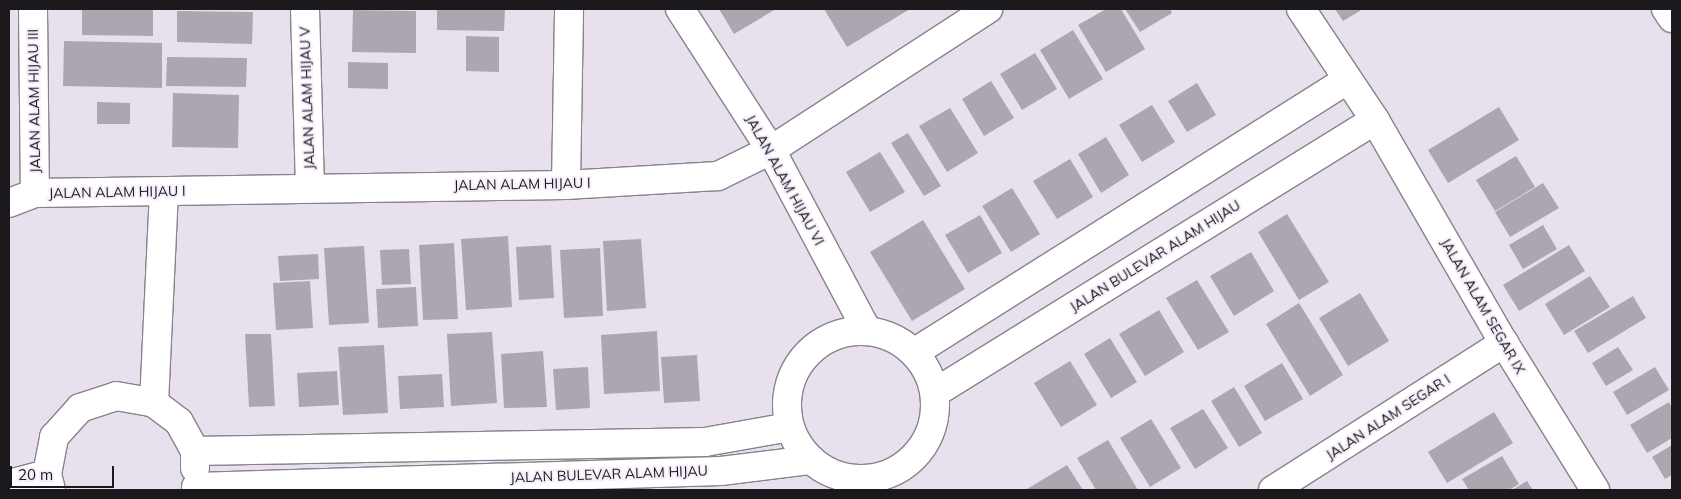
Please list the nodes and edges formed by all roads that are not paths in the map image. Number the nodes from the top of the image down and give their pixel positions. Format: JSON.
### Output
{"nodes":[{"id":1,"x":33,"y":9,"type":"edge"},
{"id":2,"x":305,"y":9,"type":"edge"},
{"id":3,"x":569,"y":9,"type":"edge"},
{"id":4,"x":680,"y":9,"type":"edge"},
{"id":5,"x":988,"y":9,"type":"edge"},
{"id":6,"x":1300,"y":9,"type":"edge"},
{"id":7,"x":1666,"y":9,"type":"edge"},
{"id":8,"x":1672,"y":18,"type":"edge"},
{"id":9,"x":1347,"y":80,"type":"junction"},
{"id":10,"x":1375,"y":120,"type":"junction"},
{"id":11,"x":771,"y":150,"type":"junction"},
{"id":12,"x":566,"y":185,"type":"junction"},
{"id":13,"x":310,"y":187,"type":"junction"},
{"id":14,"x":35,"y":193,"type":"junction"},
{"id":15,"x":164,"y":193,"type":"junction"},
{"id":16,"x":9,"y":203,"type":"edge"},
{"id":17,"x":866,"y":329,"type":"junction"},
{"id":18,"x":1504,"y":343,"type":"junction"},
{"id":19,"x":915,"y":352,"type":"junction"},
{"id":20,"x":936,"y":392,"type":"junction"},
{"id":21,"x":154,"y":403,"type":"junction"},
{"id":22,"x":789,"y":427,"type":"junction"},
{"id":23,"x":195,"y":450,"type":"junction"},
{"id":24,"x":811,"y":460,"type":"junction"},
{"id":25,"x":49,"y":482,"type":"edge"},
{"id":26,"x":839,"y":483,"type":"edge"},
{"id":27,"x":9,"y":484,"type":"edge"},
{"id":28,"x":195,"y":489,"type":"edge"},
{"id":29,"x":1277,"y":489,"type":"edge"},
{"id":30,"x":1595,"y":490,"type":"edge"}],
"edges":[{"from":1,"to":14,"type":"street","name":"JALAN ALAM HIJAU III"},
{"from":2,"to":13,"type":"street","name":"JALAN ALAM HIJAU V"},
{"from":3,"to":12,"type":"street"},
{"from":4,"to":11,"type":"street","name":"JALAN ALAM HIJAU VI"},
{"from":5,"to":11,"type":"street","name":"JALAN ALAM HIJAU I"},
{"from":6,"to":9,"type":"street","name":"JALAN ALAM SEGAR IX"},
{"from":7,"to":8,"type":"street"},
{"from":9,"to":10,"type":"street","name":"JALAN ALAM SEGAR IX"},
{"from":9,"to":19,"type":"street"},
{"from":10,"to":18,"type":"street","name":"JALAN ALAM SEGAR IX"},
{"from":10,"to":20,"type":"street","name":"JALAN BULEVAR ALAM HIJAU"},
{"from":11,"to":12,"type":"street","name":"JALAN ALAM HIJAU I"},
{"from":11,"to":17,"type":"street","name":"JALAN ALAM HIJAU VI"},
{"from":12,"to":13,"type":"street","name":"JALAN ALAM HIJAU I"},
{"from":13,"to":15,"type":"street","name":"JALAN ALAM HIJAU I"},
{"from":14,"to":15,"type":"street","name":"JALAN ALAM HIJAU I"},
{"from":14,"to":16,"type":"street","name":"JALAN ALAM HIJAU I"},
{"from":15,"to":21,"type":"street"},
{"from":17,"to":19,"type":"street"},
{"from":17,"to":22,"type":"street"},
{"from":18,"to":29,"type":"street","name":"JALAN ALAM SEGAR I"},
{"from":18,"to":30,"type":"street","name":"JALAN ALAM SEGAR IX"},
{"from":19,"to":20,"type":"street"},
{"from":20,"to":26,"type":"street"},
{"from":21,"to":23,"type":"street"},
{"from":21,"to":25,"type":"street"},
{"from":22,"to":23,"type":"street","name":"JALAN BULEVAR ALAM HIJAU"},
{"from":22,"to":24,"type":"street"},
{"from":23,"to":28,"type":"street"},
{"from":24,"to":26,"type":"street"},
{"from":24,"to":28,"type":"street","name":"JALAN BULEVAR ALAM HIJAU"},
{"from":25,"to":27,"type":"street"}]}
